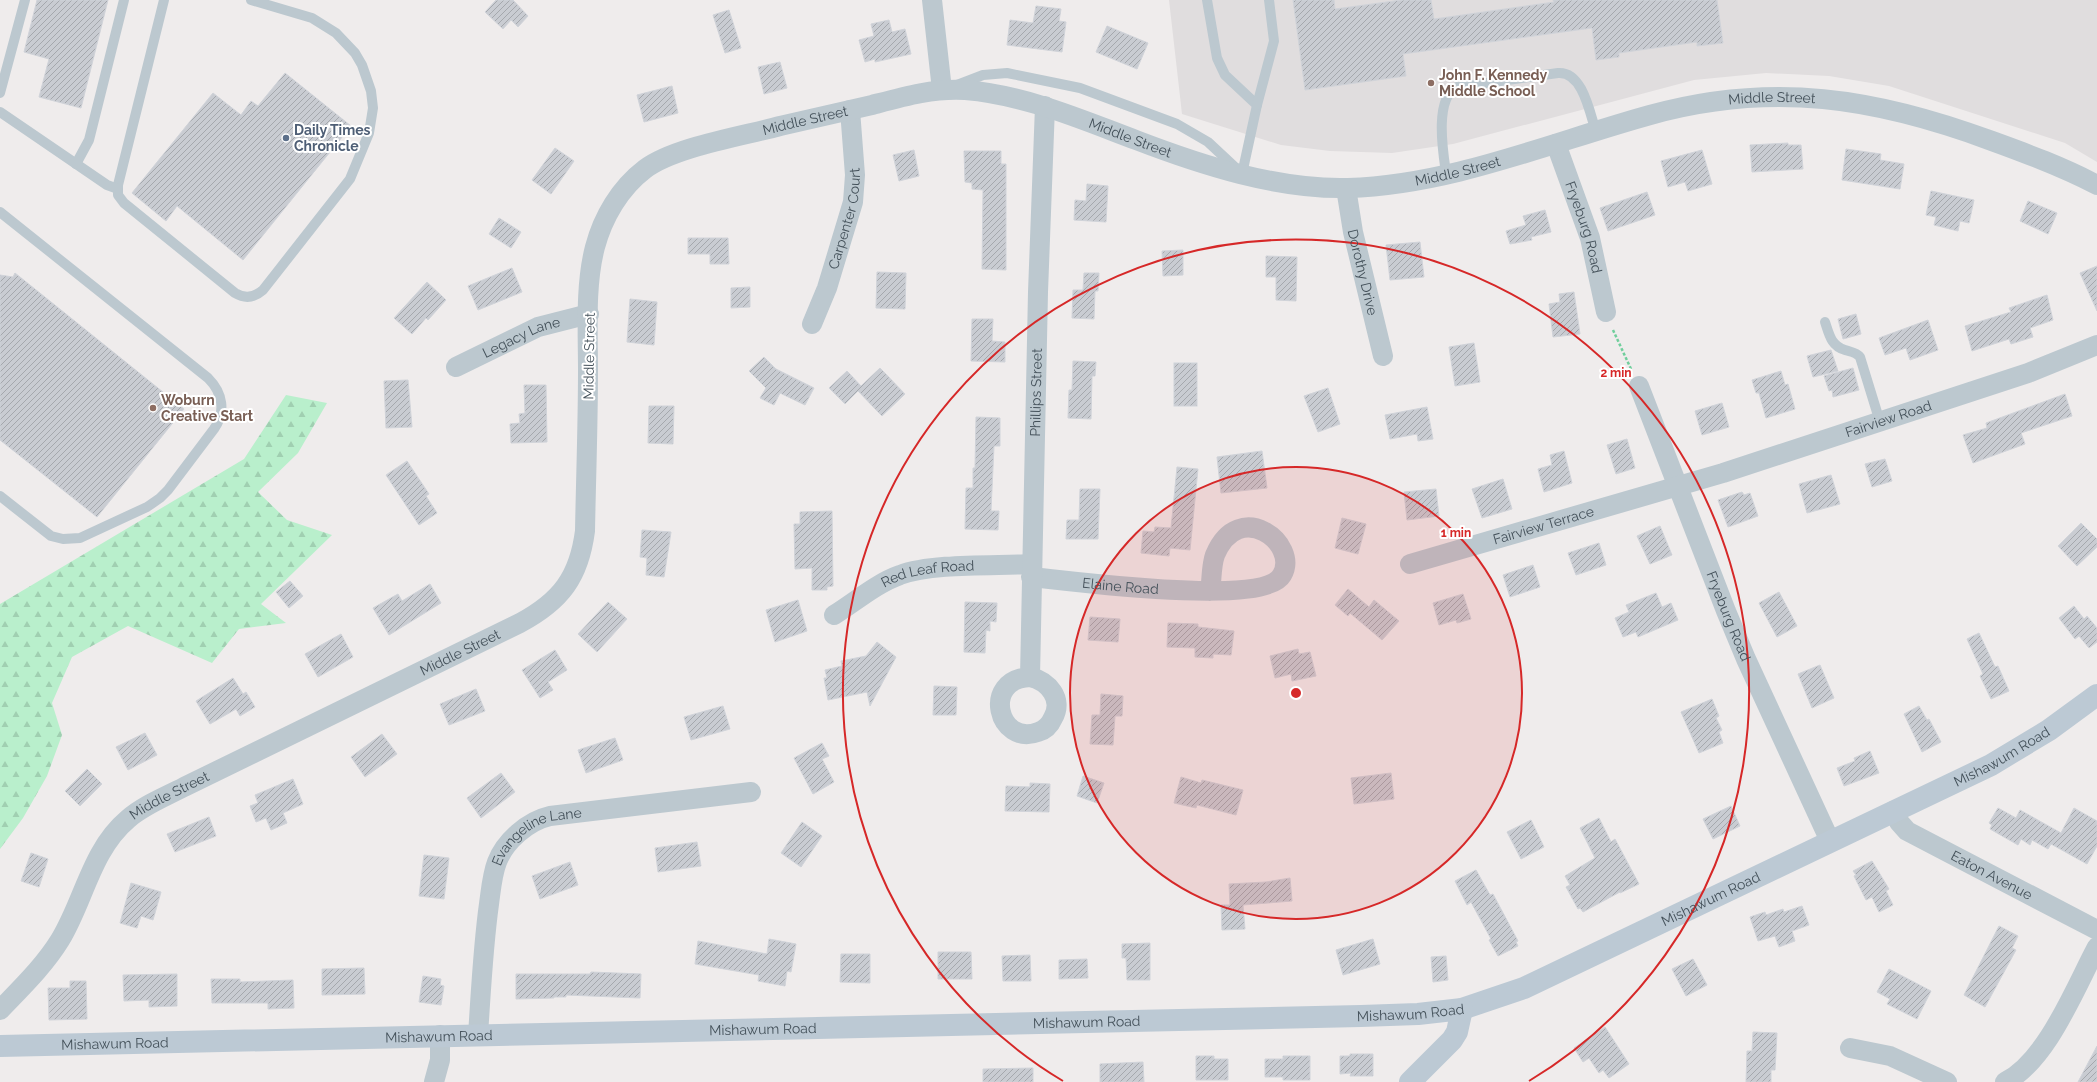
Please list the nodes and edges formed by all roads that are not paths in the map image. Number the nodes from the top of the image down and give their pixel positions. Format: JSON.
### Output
{"nodes":[{"id":1,"x":25,"y":0,"type":"edge"},
{"id":2,"x":124,"y":0,"type":"edge"},
{"id":3,"x":164,"y":0,"type":"edge"},
{"id":4,"x":251,"y":0,"type":"edge"},
{"id":5,"x":932,"y":0,"type":"edge"},
{"id":6,"x":1207,"y":0,"type":"edge"},
{"id":7,"x":1269,"y":0,"type":"edge"},
{"id":8,"x":942,"y":90,"type":"junction"},
{"id":9,"x":0,"y":93,"type":"edge"},
{"id":10,"x":1257,"y":105,"type":"junction"},
{"id":11,"x":1045,"y":106,"type":"junction"},
{"id":12,"x":850,"y":110,"type":"junction"},
{"id":13,"x":0,"y":112,"type":"edge"},
{"id":14,"x":1596,"y":132,"type":"junction"},
{"id":15,"x":1556,"y":144,"type":"junction"},
{"id":16,"x":76,"y":164,"type":"junction"},
{"id":17,"x":1446,"y":173,"type":"junction"},
{"id":18,"x":1242,"y":174,"type":"junction"},
{"id":19,"x":2097,"y":185,"type":"edge"},
{"id":20,"x":118,"y":188,"type":"junction"},
{"id":21,"x":1346,"y":188,"type":"junction"},
{"id":22,"x":0,"y":212,"type":"edge"},
{"id":23,"x":1606,"y":312,"type":"road end"},
{"id":24,"x":589,"y":314,"type":"junction"},
{"id":25,"x":1825,"y":322,"type":"dead end"},
{"id":26,"x":812,"y":324,"type":"dead end"},
{"id":27,"x":2097,"y":345,"type":"edge"},
{"id":28,"x":1383,"y":356,"type":"dead end"},
{"id":29,"x":456,"y":367,"type":"dead end"},
{"id":30,"x":1639,"y":386,"type":"road end"},
{"id":31,"x":1880,"y":422,"type":"junction"},
{"id":32,"x":1678,"y":487,"type":"junction"},
{"id":33,"x":0,"y":496,"type":"edge"},
{"id":34,"x":1410,"y":564,"type":"dead end"},
{"id":35,"x":1031,"y":571,"type":"junction"},
{"id":36,"x":1210,"y":591,"type":"dead end"},
{"id":37,"x":834,"y":615,"type":"dead end"},
{"id":38,"x":1030,"y":677,"type":"dead end"},
{"id":39,"x":2097,"y":695,"type":"edge"},
{"id":40,"x":751,"y":792,"type":"dead end"},
{"id":41,"x":1893,"y":811,"type":"junction"},
{"id":42,"x":1830,"y":841,"type":"junction"},
{"id":43,"x":2097,"y":930,"type":"edge"},
{"id":44,"x":2097,"y":947,"type":"edge"},
{"id":45,"x":1462,"y":1009,"type":"junction"},
{"id":46,"x":0,"y":1010,"type":"edge"},
{"id":47,"x":440,"y":1035,"type":"junction"},
{"id":48,"x":478,"y":1035,"type":"junction"},
{"id":49,"x":0,"y":1046,"type":"edge"},
{"id":50,"x":1850,"y":1048,"type":"dead end"},
{"id":51,"x":434,"y":1082,"type":"edge"},
{"id":52,"x":1410,"y":1082,"type":"edge"},
{"id":53,"x":1947,"y":1082,"type":"edge"},
{"id":54,"x":2005,"y":1082,"type":"edge"}],
"edges":[{"from":1,"to":9,"type":"lane"},
{"from":2,"to":16,"type":"lane"},
{"from":3,"to":20,"type":"lane"},
{"from":4,"to":20,"type":"lane"},
{"from":5,"to":8,"type":"street"},
{"from":6,"to":10,"type":"lane"},
{"from":7,"to":10,"type":"lane"},
{"from":8,"to":11,"type":"street","name":"Middle Street"},
{"from":8,"to":12,"type":"street","name":"Middle Street"},
{"from":8,"to":18,"type":"lane"},
{"from":10,"to":18,"type":"lane"},
{"from":11,"to":18,"type":"street","name":"Middle Street"},
{"from":11,"to":35,"type":"street","name":"Phillips Street"},
{"from":12,"to":24,"type":"street","name":"Middle Street"},
{"from":12,"to":26,"type":"street","name":"Carpenter Court"},
{"from":13,"to":16,"type":"lane"},
{"from":14,"to":15,"type":"street","name":"Middle Street"},
{"from":14,"to":17,"type":"lane"},
{"from":14,"to":19,"type":"street","name":"Middle Street"},
{"from":15,"to":17,"type":"street","name":"Middle Street"},
{"from":15,"to":23,"type":"street","name":"Fryeburg Road"},
{"from":16,"to":20,"type":"lane"},
{"from":17,"to":21,"type":"street","name":"Middle Street"},
{"from":18,"to":21,"type":"street","name":"Middle Street"},
{"from":21,"to":28,"type":"street","name":"Dorothy Drive"},
{"from":22,"to":33,"type":"lane"},
{"from":24,"to":29,"type":"street","name":"Legacy Lane"},
{"from":24,"to":46,"type":"street","name":"Middle Street"},
{"from":25,"to":31,"type":"lane"},
{"from":27,"to":31,"type":"street","name":"Fairview Road"},
{"from":30,"to":32,"type":"street","name":"Fryeburg Road"},
{"from":31,"to":32,"type":"street","name":"Fairview Road"},
{"from":32,"to":34,"type":"street","name":"Fairview Terrace"},
{"from":32,"to":42,"type":"street","name":"Fryeburg Road"},
{"from":35,"to":36,"type":"street","name":"Elaine Road"},
{"from":35,"to":37,"type":"street","name":"Red Leaf Road"},
{"from":35,"to":38,"type":"street","name":"Phillips Street"},
{"from":39,"to":41,"type":"main road","name":"Mishawum Road"},
{"from":40,"to":48,"type":"street","name":"Evangeline Lane"},
{"from":41,"to":42,"type":"main road","name":"Mishawum Road"},
{"from":41,"to":43,"type":"street","name":"Eaton Avenue"},
{"from":42,"to":45,"type":"main road","name":"Mishawum Road"},
{"from":44,"to":54,"type":"street"},
{"from":45,"to":48,"type":"main road","name":"Mishawum Road"},
{"from":45,"to":52,"type":"main road"},
{"from":47,"to":48,"type":"main road","name":"Mishawum Road"},
{"from":47,"to":49,"type":"main road","name":"Mishawum Road"},
{"from":47,"to":51,"type":"street"},
{"from":50,"to":53,"type":"street"}]}
